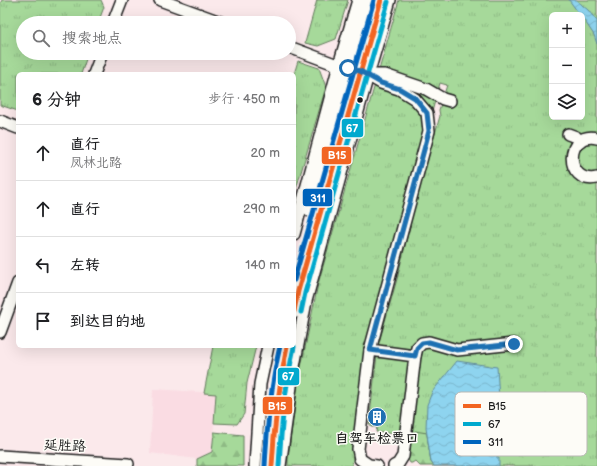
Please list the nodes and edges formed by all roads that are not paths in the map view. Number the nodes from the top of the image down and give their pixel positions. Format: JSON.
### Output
{"nodes":[{"id":1,"x":122,"y":0,"type":"edge"},
{"id":2,"x":160,"y":0,"type":"edge"},
{"id":3,"x":358,"y":0,"type":"edge"},
{"id":4,"x":369,"y":0,"type":"edge"},
{"id":5,"x":381,"y":0,"type":"edge"},
{"id":6,"x":390,"y":0,"type":"edge"},
{"id":7,"x":116,"y":16,"type":"edge"},
{"id":8,"x":204,"y":16,"type":"edge"},
{"id":9,"x":296,"y":49,"type":"edge"},
{"id":10,"x":99,"y":60,"type":"edge"},
{"id":11,"x":354,"y":70,"type":"junction"},
{"id":12,"x":95,"y":72,"type":"edge"},
{"id":13,"x":450,"y":101,"type":"dead end"},
{"id":14,"x":0,"y":121,"type":"edge"},
{"id":15,"x":16,"y":127,"type":"edge"},
{"id":16,"x":568,"y":134,"type":"dead end"},
{"id":17,"x":597,"y":138,"type":"edge"},
{"id":18,"x":580,"y":141,"type":"junction"},
{"id":19,"x":597,"y":178,"type":"edge"},
{"id":20,"x":296,"y":229,"type":"edge"},
{"id":21,"x":320,"y":252,"type":"junction"},
{"id":22,"x":296,"y":268,"type":"edge"},
{"id":23,"x":16,"y":288,"type":"edge"},
{"id":24,"x":298,"y":295,"type":"junction"},
{"id":25,"x":296,"y":303,"type":"edge"},
{"id":26,"x":0,"y":332,"type":"edge"},
{"id":27,"x":514,"y":344,"type":"dead end"},
{"id":28,"x":268,"y":348,"type":"edge"},
{"id":29,"x":279,"y":348,"type":"edge"},
{"id":30,"x":287,"y":348,"type":"edge"},
{"id":31,"x":370,"y":350,"type":"junction"},
{"id":32,"x":415,"y":356,"type":"junction"},
{"id":33,"x":0,"y":456,"type":"edge"},
{"id":34,"x":128,"y":464,"type":"dead end"},
{"id":35,"x":255,"y":466,"type":"edge"},
{"id":36,"x":264,"y":466,"type":"edge"},
{"id":37,"x":272,"y":466,"type":"edge"},
{"id":38,"x":280,"y":466,"type":"edge"},
{"id":39,"x":377,"y":466,"type":"edge"},
{"id":40,"x":394,"y":466,"type":"edge"}],
"edges":[{"from":1,"to":7,"type":"street"},
{"from":2,"to":8,"type":"street"},
{"from":3,"to":11,"type":"street"},
{"from":4,"to":11,"type":"main road"},
{"from":5,"to":11,"type":"main road"},
{"from":6,"to":11,"type":"street"},
{"from":9,"to":11,"type":"street"},
{"from":10,"to":12,"type":"street"},
{"from":11,"to":13,"type":"street"},
{"from":11,"to":20,"type":"street"},
{"from":11,"to":21,"type":"street"},
{"from":11,"to":22,"type":"main road"},
{"from":11,"to":24,"type":"main road"},
{"from":11,"to":31,"type":"street"},
{"from":14,"to":15,"type":"street"},
{"from":16,"to":18,"type":"street"},
{"from":17,"to":18,"type":"street"},
{"from":18,"to":19,"type":"street"},
{"from":21,"to":24,"type":"main road"},
{"from":21,"to":38,"type":"street"},
{"from":23,"to":26,"type":"street"},
{"from":24,"to":25,"type":"main road"},
{"from":27,"to":32,"type":"street"},
{"from":28,"to":35,"type":"street"},
{"from":29,"to":36,"type":"main road"},
{"from":30,"to":37,"type":"main road"},
{"from":31,"to":32,"type":"street"},
{"from":31,"to":39,"type":"street"},
{"from":32,"to":40,"type":"street"},
{"from":33,"to":34,"type":"street","name":"延胜路"}]}
